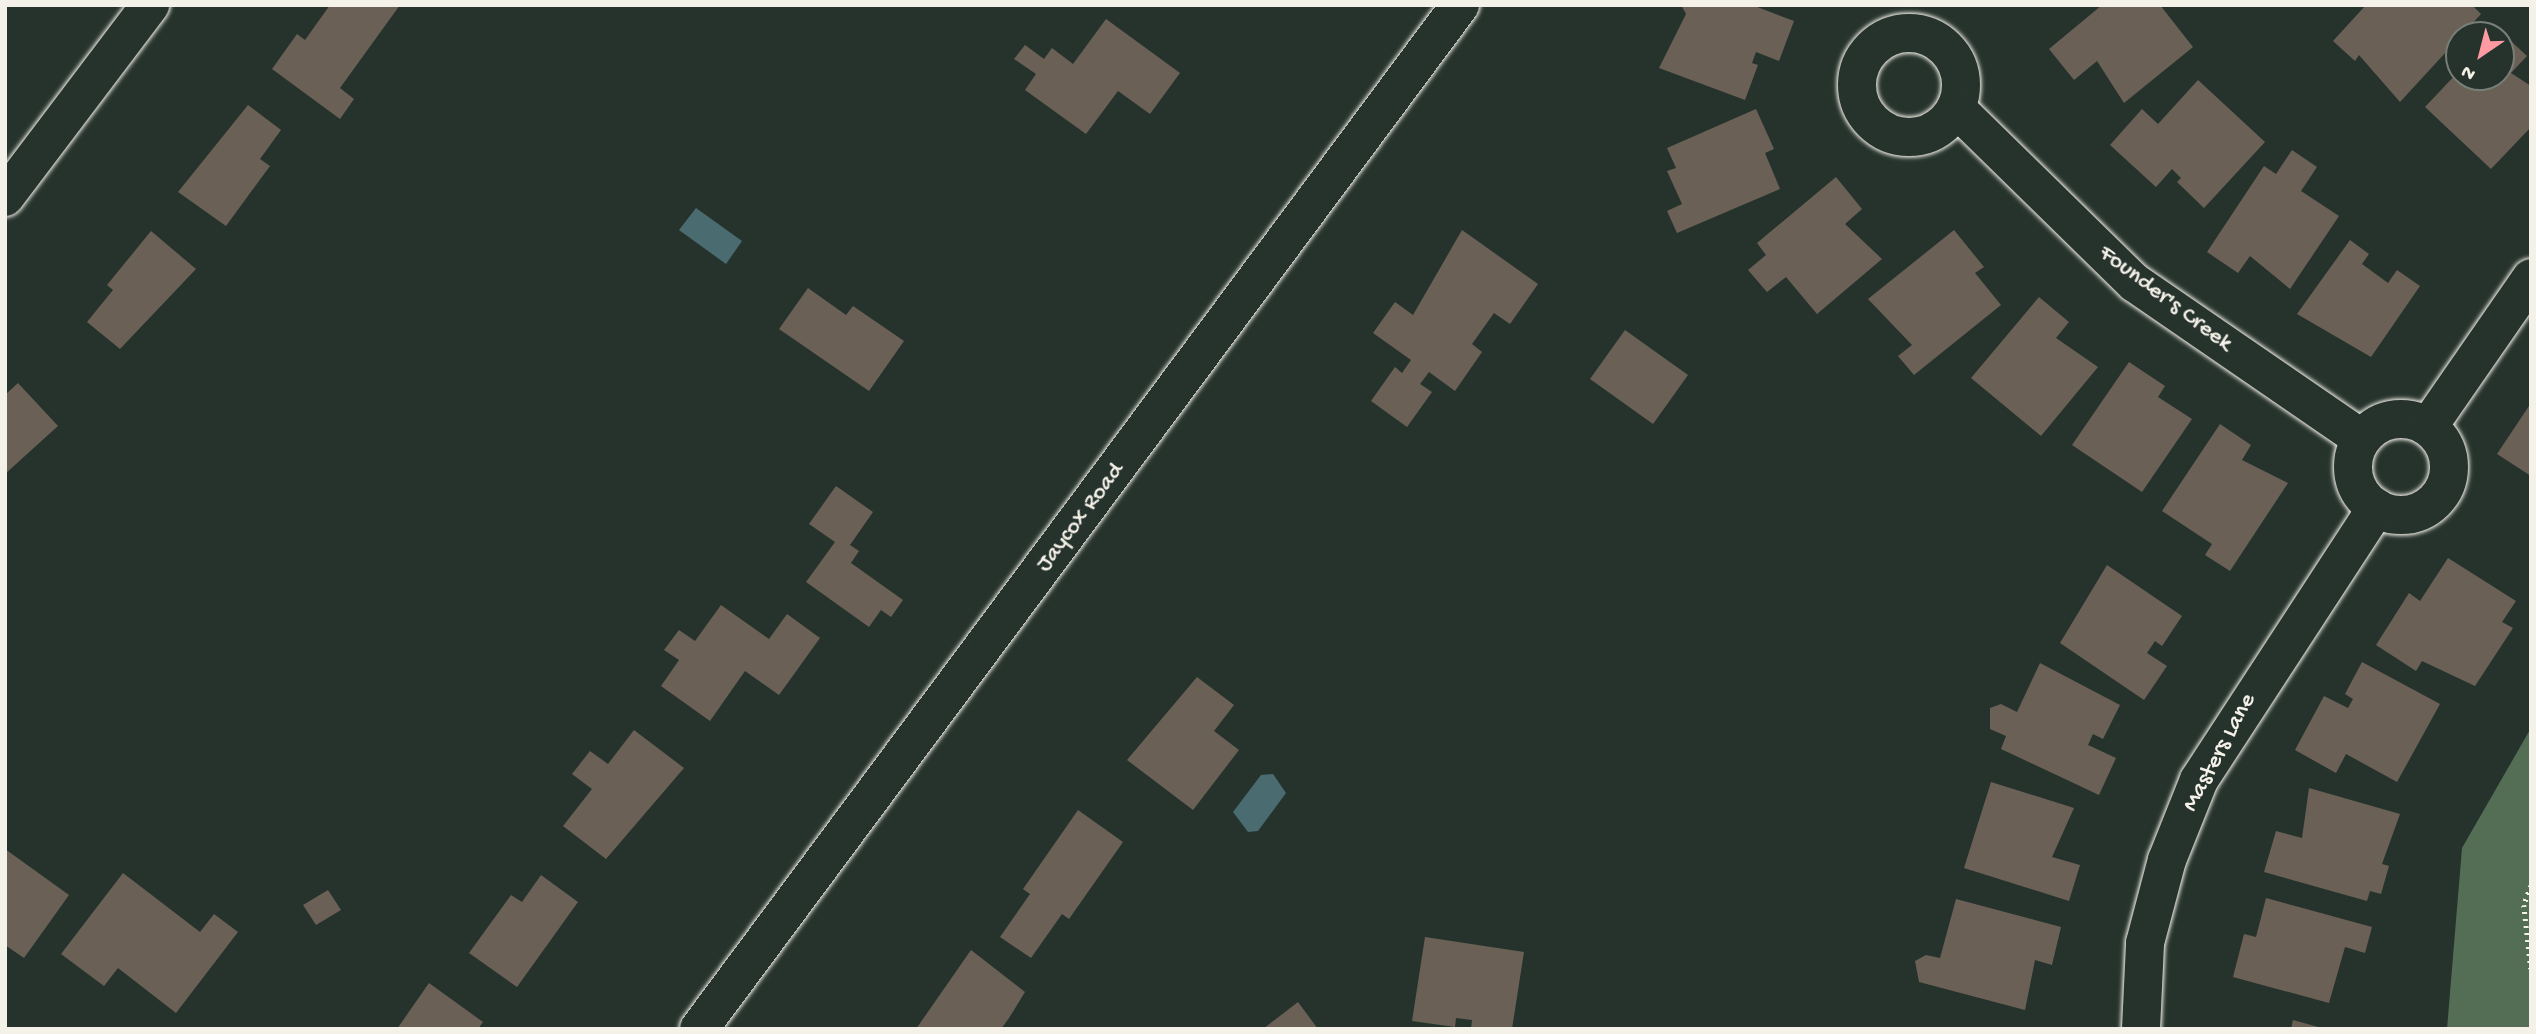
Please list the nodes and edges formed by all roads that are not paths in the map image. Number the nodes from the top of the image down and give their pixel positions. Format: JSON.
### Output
{"nodes":[{"id":1,"x":150,"y":5,"type":"edge"},
{"id":2,"x":1460,"y":5,"type":"edge"},
{"id":3,"x":1956,"y":108,"type":"dead end"},
{"id":4,"x":5,"y":197,"type":"edge"},
{"id":5,"x":2531,"y":278,"type":"edge"},
{"id":6,"x":2428,"y":427,"type":"junction"},
{"id":7,"x":2362,"y":439,"type":"junction"},
{"id":8,"x":2376,"y":508,"type":"junction"},
{"id":9,"x":699,"y":1029,"type":"edge"},
{"id":10,"x":2141,"y":1029,"type":"edge"}],
"edges":[{"from":1,"to":4,"type":"street"},
{"from":2,"to":9,"type":"street","name":"Jaycox Road"},
{"from":3,"to":7,"type":"street","name":"Founder's Creek"},
{"from":5,"to":6,"type":"street"},
{"from":6,"to":7,"type":"street"},
{"from":6,"to":8,"type":"street"},
{"from":7,"to":8,"type":"street"},
{"from":8,"to":10,"type":"street","name":"Masters Lane"}]}
